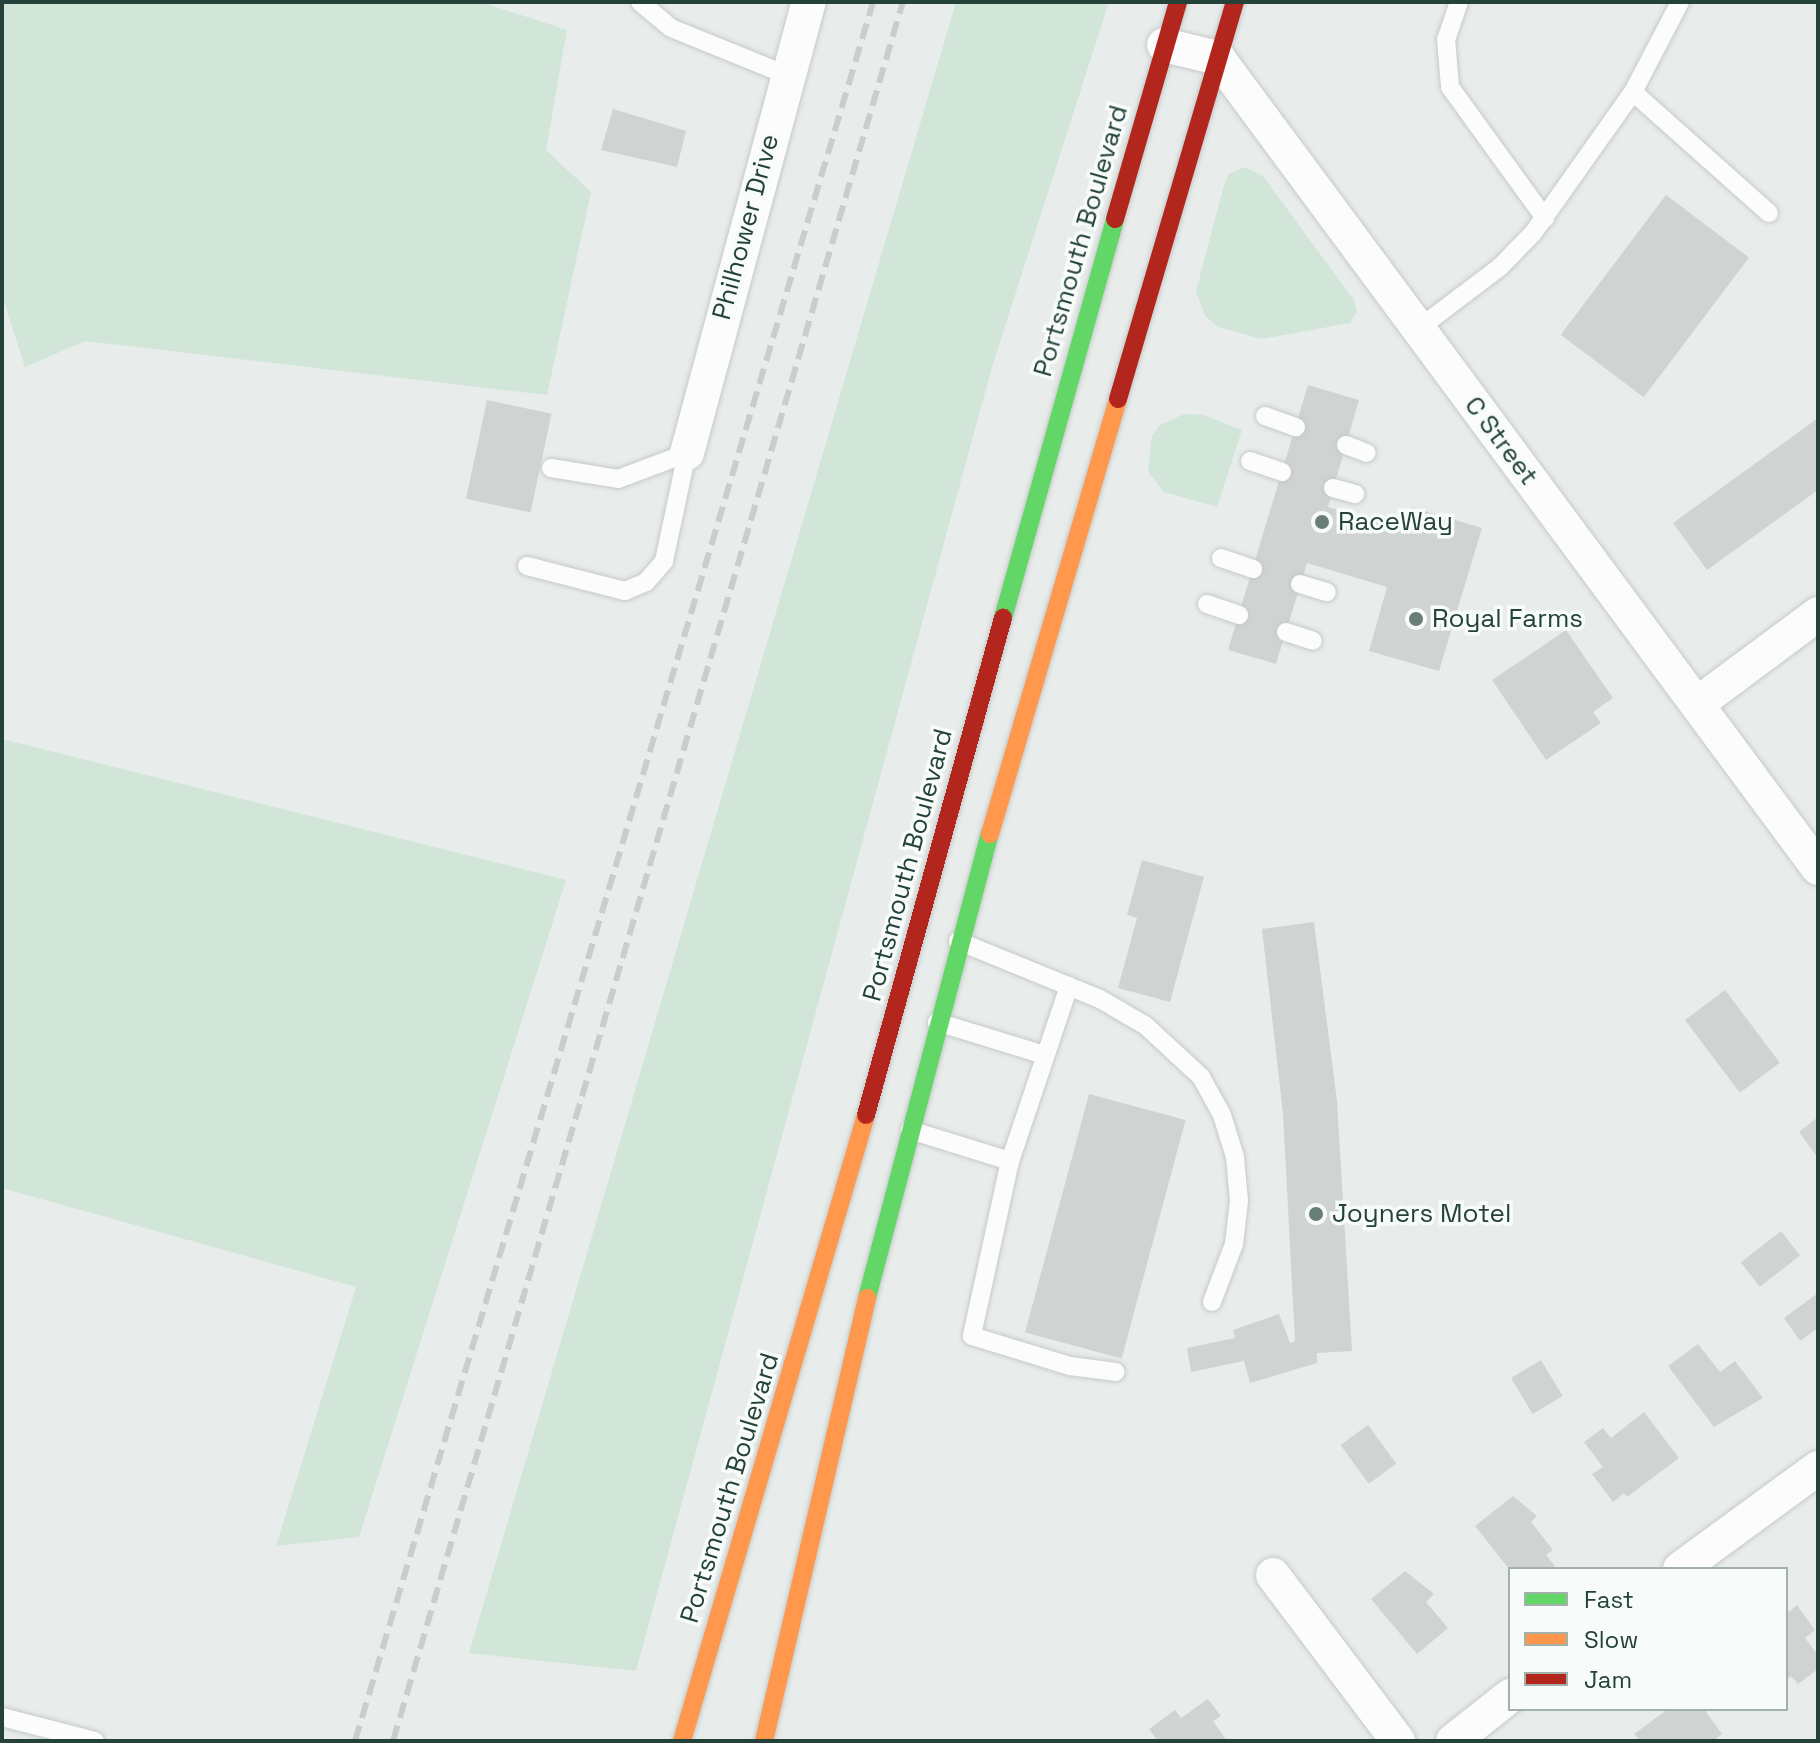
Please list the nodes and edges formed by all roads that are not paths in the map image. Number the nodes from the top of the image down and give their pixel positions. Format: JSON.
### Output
{"nodes":[{"id":1,"x":640,"y":2,"type":"edge"},
{"id":2,"x":809,"y":2,"type":"edge"},
{"id":3,"x":1178,"y":2,"type":"edge"},
{"id":4,"x":1235,"y":2,"type":"edge"},
{"id":5,"x":1459,"y":2,"type":"edge"},
{"id":6,"x":1680,"y":2,"type":"edge"},
{"id":7,"x":1164,"y":45,"type":"junction"},
{"id":8,"x":1218,"y":58,"type":"junction"},
{"id":9,"x":787,"y":75,"type":"junction"},
{"id":10,"x":1633,"y":92,"type":"junction"},
{"id":11,"x":1769,"y":213,"type":"dead end"},
{"id":12,"x":1545,"y":218,"type":"junction"},
{"id":13,"x":1418,"y":329,"type":"junction"},
{"id":14,"x":1265,"y":416,"type":"dead end"},
{"id":15,"x":1296,"y":427,"type":"dead end"},
{"id":16,"x":1346,"y":445,"type":"dead end"},
{"id":17,"x":687,"y":453,"type":"junction"},
{"id":18,"x":1367,"y":453,"type":"dead end"},
{"id":19,"x":1250,"y":461,"type":"dead end"},
{"id":20,"x":551,"y":468,"type":"dead end"},
{"id":21,"x":1282,"y":472,"type":"dead end"},
{"id":22,"x":1333,"y":488,"type":"dead end"},
{"id":23,"x":1355,"y":494,"type":"dead end"},
{"id":24,"x":1221,"y":558,"type":"dead end"},
{"id":25,"x":527,"y":566,"type":"dead end"},
{"id":26,"x":1253,"y":569,"type":"dead end"},
{"id":27,"x":1300,"y":584,"type":"dead end"},
{"id":28,"x":1327,"y":592,"type":"dead end"},
{"id":29,"x":1207,"y":604,"type":"dead end"},
{"id":30,"x":1818,"y":614,"type":"edge"},
{"id":31,"x":1239,"y":615,"type":"dead end"},
{"id":32,"x":1286,"y":632,"type":"dead end"},
{"id":33,"x":1313,"y":641,"type":"dead end"},
{"id":34,"x":1697,"y":704,"type":"junction"},
{"id":35,"x":1818,"y":868,"type":"edge"},
{"id":36,"x":958,"y":941,"type":"junction"},
{"id":37,"x":1069,"y":986,"type":"junction"},
{"id":38,"x":937,"y":1022,"type":"junction"},
{"id":39,"x":1044,"y":1055,"type":"junction"},
{"id":40,"x":910,"y":1130,"type":"junction"},
{"id":41,"x":1010,"y":1161,"type":"junction"},
{"id":42,"x":1212,"y":1302,"type":"dead end"},
{"id":43,"x":1116,"y":1372,"type":"dead end"},
{"id":44,"x":1818,"y":1468,"type":"edge"},
{"id":45,"x":1683,"y":1567,"type":"edge"},
{"id":46,"x":1273,"y":1575,"type":"dead end"},
{"id":47,"x":1508,"y":1698,"type":"edge"},
{"id":48,"x":2,"y":1717,"type":"edge"},
{"id":49,"x":95,"y":1741,"type":"edge"},
{"id":50,"x":682,"y":1741,"type":"edge"},
{"id":51,"x":764,"y":1741,"type":"edge"},
{"id":52,"x":1398,"y":1741,"type":"edge"},
{"id":53,"x":1453,"y":1741,"type":"edge"}],
"edges":[{"from":1,"to":9,"type":"lane"},
{"from":2,"to":9,"type":"street","name":"Philhower Drive"},
{"from":3,"to":7,"type":"main road","name":"Portsmouth Boulevard"},
{"from":4,"to":8,"type":"main road"},
{"from":5,"to":12,"type":"lane"},
{"from":6,"to":10,"type":"lane"},
{"from":7,"to":8,"type":"street"},
{"from":7,"to":50,"type":"main road","name":"Portsmouth Boulevard"},
{"from":8,"to":13,"type":"street","name":"C Street"},
{"from":8,"to":36,"type":"main road"},
{"from":9,"to":17,"type":"street","name":"Philhower Drive"},
{"from":10,"to":11,"type":"lane"},
{"from":10,"to":12,"type":"lane"},
{"from":12,"to":13,"type":"lane"},
{"from":13,"to":34,"type":"street","name":"C Street"},
{"from":14,"to":15,"type":"lane"},
{"from":16,"to":18,"type":"lane"},
{"from":17,"to":20,"type":"lane"},
{"from":17,"to":25,"type":"lane"},
{"from":19,"to":21,"type":"lane"},
{"from":22,"to":23,"type":"lane"},
{"from":24,"to":26,"type":"lane"},
{"from":27,"to":28,"type":"lane"},
{"from":29,"to":31,"type":"lane"},
{"from":30,"to":34,"type":"street"},
{"from":32,"to":33,"type":"lane"},
{"from":34,"to":35,"type":"street","name":"C Street"},
{"from":36,"to":37,"type":"lane"},
{"from":36,"to":38,"type":"main road"},
{"from":37,"to":39,"type":"lane"},
{"from":37,"to":42,"type":"lane"},
{"from":38,"to":39,"type":"lane"},
{"from":38,"to":40,"type":"main road"},
{"from":39,"to":41,"type":"lane"},
{"from":40,"to":41,"type":"lane"},
{"from":40,"to":51,"type":"main road"},
{"from":41,"to":43,"type":"lane"},
{"from":44,"to":45,"type":"street"},
{"from":46,"to":52,"type":"street"},
{"from":47,"to":53,"type":"street"},
{"from":48,"to":49,"type":"lane"}]}
